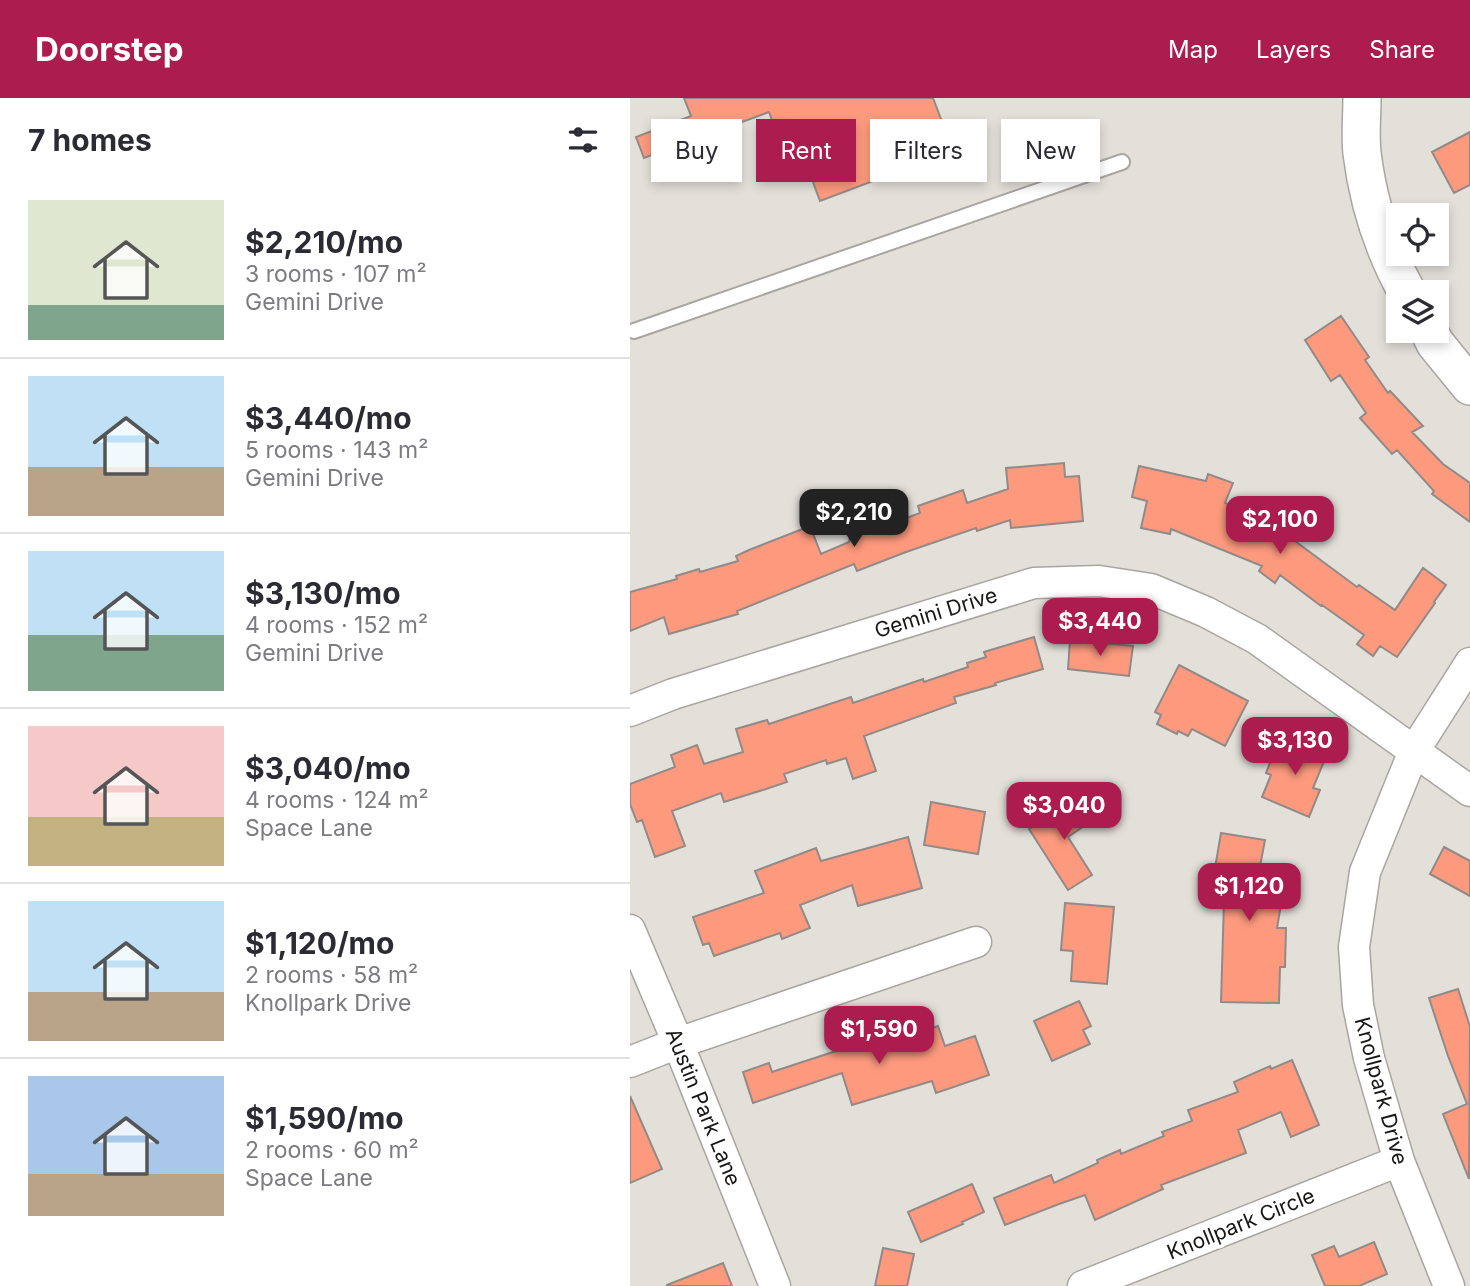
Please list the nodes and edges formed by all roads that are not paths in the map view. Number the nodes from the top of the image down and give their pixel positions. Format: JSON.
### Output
{"nodes":[{"id":1,"x":1362,"y":98,"type":"edge"},
{"id":2,"x":1122,"y":162,"type":"dead end"},
{"id":3,"x":1401,"y":280,"type":"edge"},
{"id":4,"x":634,"y":331,"type":"dead end"},
{"id":5,"x":1435,"y":343,"type":"edge"},
{"id":6,"x":1470,"y":386,"type":"edge"},
{"id":7,"x":1470,"y":663,"type":"edge"},
{"id":8,"x":630,"y":710,"type":"edge"},
{"id":9,"x":1414,"y":751,"type":"junction"},
{"id":10,"x":1470,"y":792,"type":"edge"},
{"id":11,"x":630,"y":930,"type":"edge"},
{"id":12,"x":976,"y":942,"type":"dead end"},
{"id":13,"x":678,"y":1043,"type":"junction"},
{"id":14,"x":630,"y":1062,"type":"edge"},
{"id":15,"x":1399,"y":1161,"type":"junction"},
{"id":16,"x":775,"y":1286,"type":"edge"},
{"id":17,"x":1083,"y":1286,"type":"edge"},
{"id":18,"x":1449,"y":1286,"type":"edge"}],
"edges":[{"from":1,"to":3,"type":"street"},
{"from":2,"to":4,"type":"lane"},
{"from":5,"to":6,"type":"street"},
{"from":7,"to":9,"type":"street","name":"Knollpark Drive"},
{"from":8,"to":9,"type":"street","name":"Gemini Drive"},
{"from":9,"to":10,"type":"street","name":"Gemini Drive"},
{"from":9,"to":15,"type":"street","name":"Knollpark Drive"},
{"from":11,"to":13,"type":"street","name":"Austin Park Lane"},
{"from":12,"to":13,"type":"street"},
{"from":13,"to":14,"type":"street"},
{"from":13,"to":16,"type":"street","name":"Austin Park Lane"},
{"from":15,"to":17,"type":"street","name":"Knollpark Circle"},
{"from":15,"to":18,"type":"street","name":"Knollpark Drive"}]}
